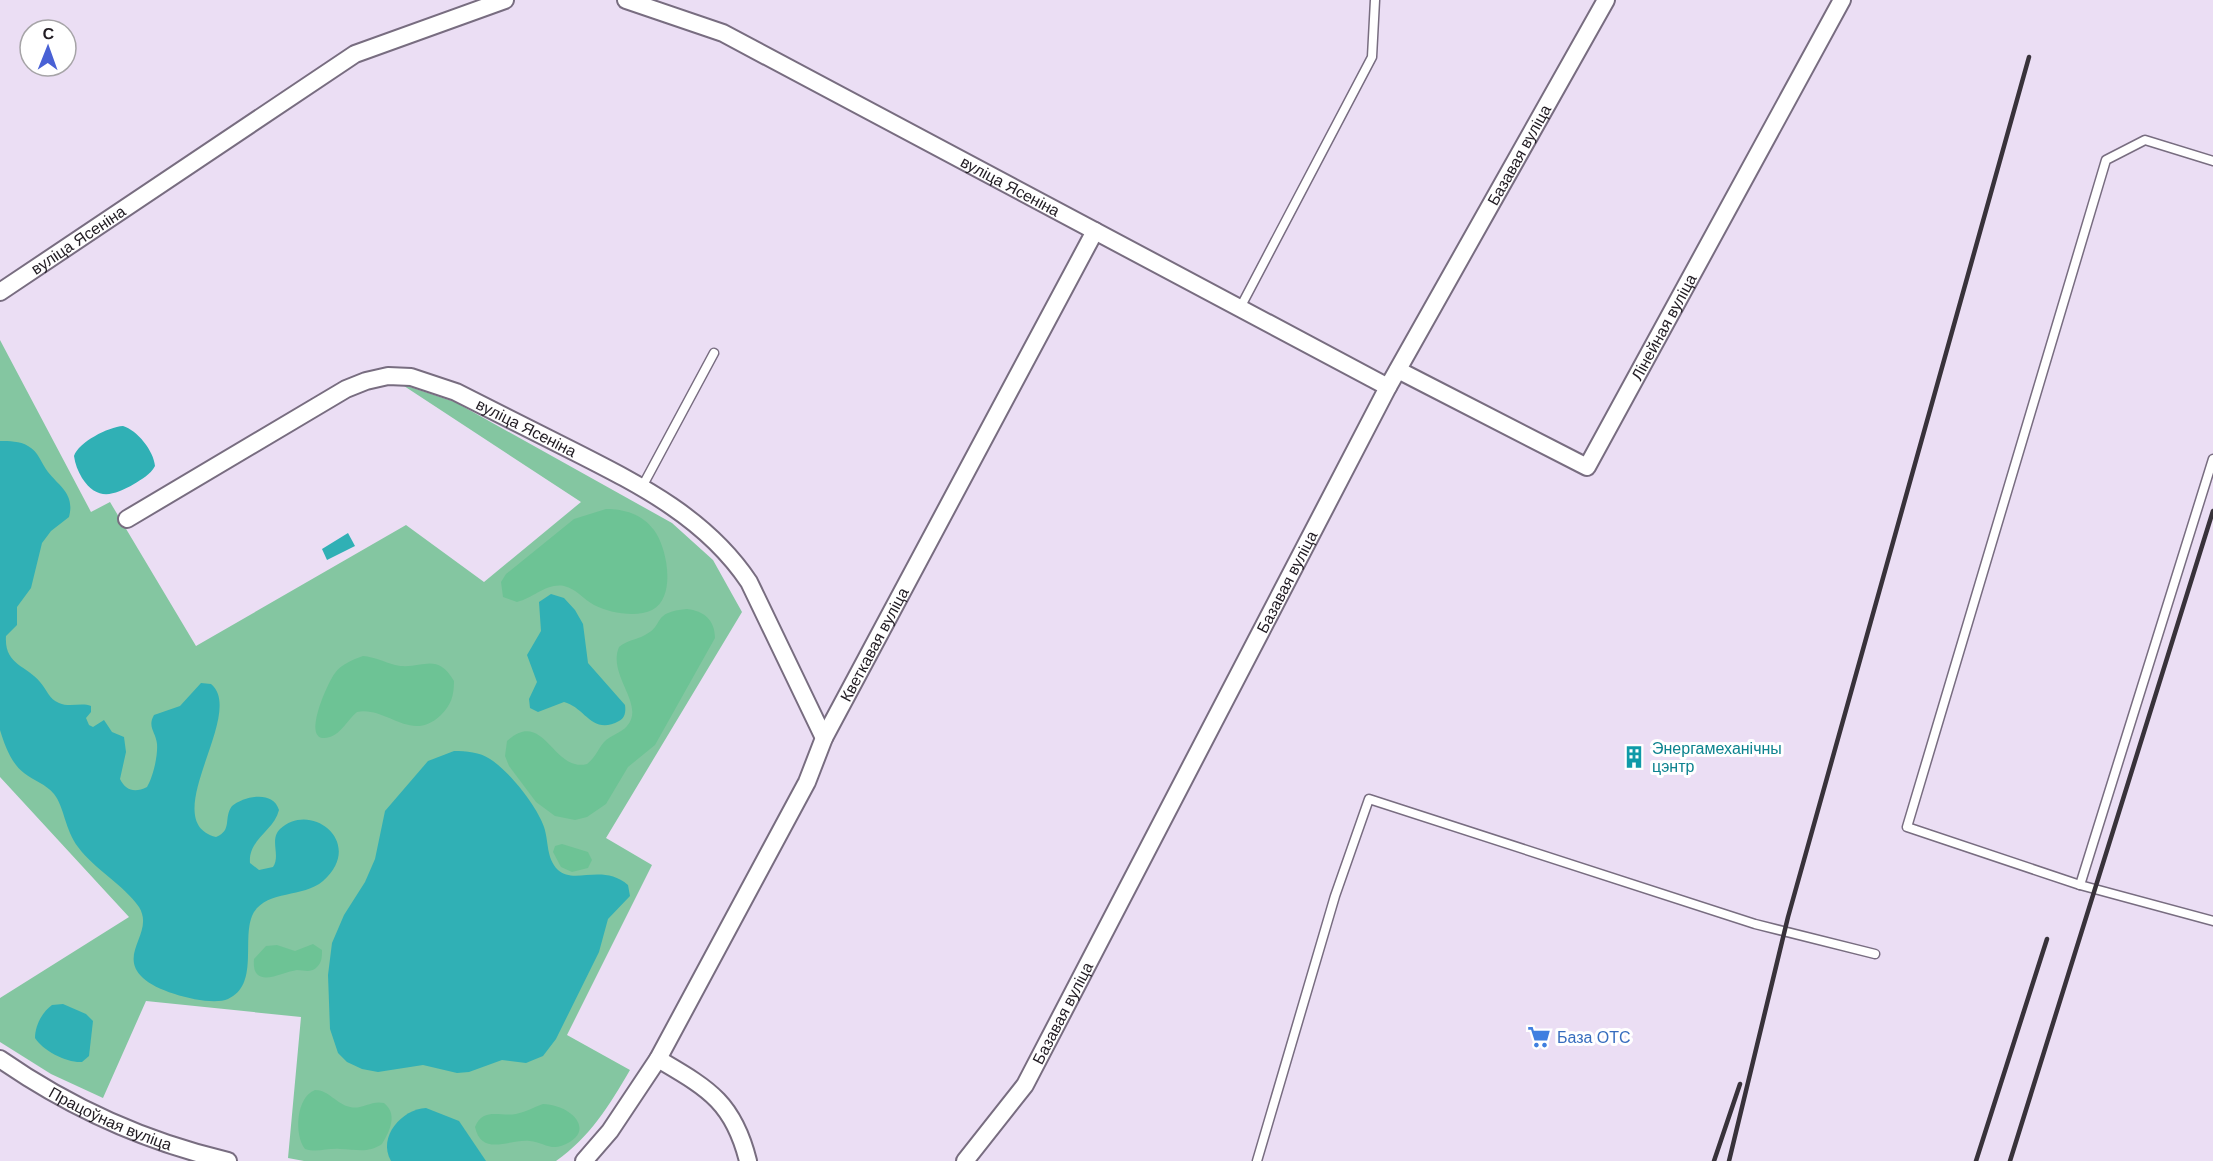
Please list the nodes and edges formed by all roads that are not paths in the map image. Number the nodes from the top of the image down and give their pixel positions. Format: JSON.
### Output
{"nodes":[{"id":1,"x":505,"y":0,"type":"edge"},
{"id":2,"x":626,"y":0,"type":"edge"},
{"id":3,"x":1375,"y":0,"type":"edge"},
{"id":4,"x":1606,"y":0,"type":"edge"},
{"id":5,"x":1842,"y":0,"type":"edge"},
{"id":6,"x":2213,"y":161,"type":"edge"},
{"id":7,"x":1095,"y":231,"type":"junction"},
{"id":8,"x":0,"y":292,"type":"edge"},
{"id":9,"x":1240,"y":308,"type":"junction"},
{"id":10,"x":714,"y":353,"type":"dead end"},
{"id":11,"x":1398,"y":369,"type":"junction"},
{"id":12,"x":1388,"y":387,"type":"junction"},
{"id":13,"x":2213,"y":459,"type":"edge"},
{"id":14,"x":642,"y":487,"type":"junction"},
{"id":15,"x":127,"y":519,"type":"dead end"},
{"id":16,"x":824,"y":738,"type":"junction"},
{"id":17,"x":2080,"y":885,"type":"junction"},
{"id":18,"x":2213,"y":921,"type":"edge"},
{"id":19,"x":1875,"y":954,"type":"dead end"},
{"id":20,"x":0,"y":1059,"type":"edge"},
{"id":21,"x":658,"y":1059,"type":"junction"},
{"id":22,"x":228,"y":1161,"type":"edge"},
{"id":23,"x":584,"y":1161,"type":"edge"},
{"id":24,"x":748,"y":1161,"type":"edge"},
{"id":25,"x":965,"y":1161,"type":"edge"},
{"id":26,"x":1257,"y":1161,"type":"edge"}],
"edges":[{"from":1,"to":8,"type":"street","name":"вуліца Ясеніна"},
{"from":2,"to":7,"type":"street","name":"вуліца Ясеніна"},
{"from":3,"to":9,"type":"lane"},
{"from":4,"to":11,"type":"street","name":"Базавая вуліца"},
{"from":5,"to":11,"type":"street","name":"Лінейная вуліца"},
{"from":6,"to":17,"type":"lane"},
{"from":7,"to":9,"type":"street","name":"вуліца Ясеніна"},
{"from":7,"to":16,"type":"street","name":"Кветкавая вуліца"},
{"from":9,"to":12,"type":"street","name":"вуліца Ясеніна"},
{"from":10,"to":14,"type":"lane"},
{"from":11,"to":12,"type":"street","name":"Базавая вуліца"},
{"from":12,"to":25,"type":"street","name":"Базавая вуліца"},
{"from":13,"to":17,"type":"lane"},
{"from":14,"to":15,"type":"street","name":"вуліца Ясеніна"},
{"from":14,"to":16,"type":"street","name":"вуліца Ясеніна"},
{"from":16,"to":21,"type":"street","name":"Кветкавая вуліца"},
{"from":17,"to":18,"type":"lane"},
{"from":19,"to":26,"type":"lane"},
{"from":20,"to":22,"type":"street","name":"Працоўная вуліца"},
{"from":21,"to":23,"type":"street"},
{"from":21,"to":24,"type":"street"}]}
